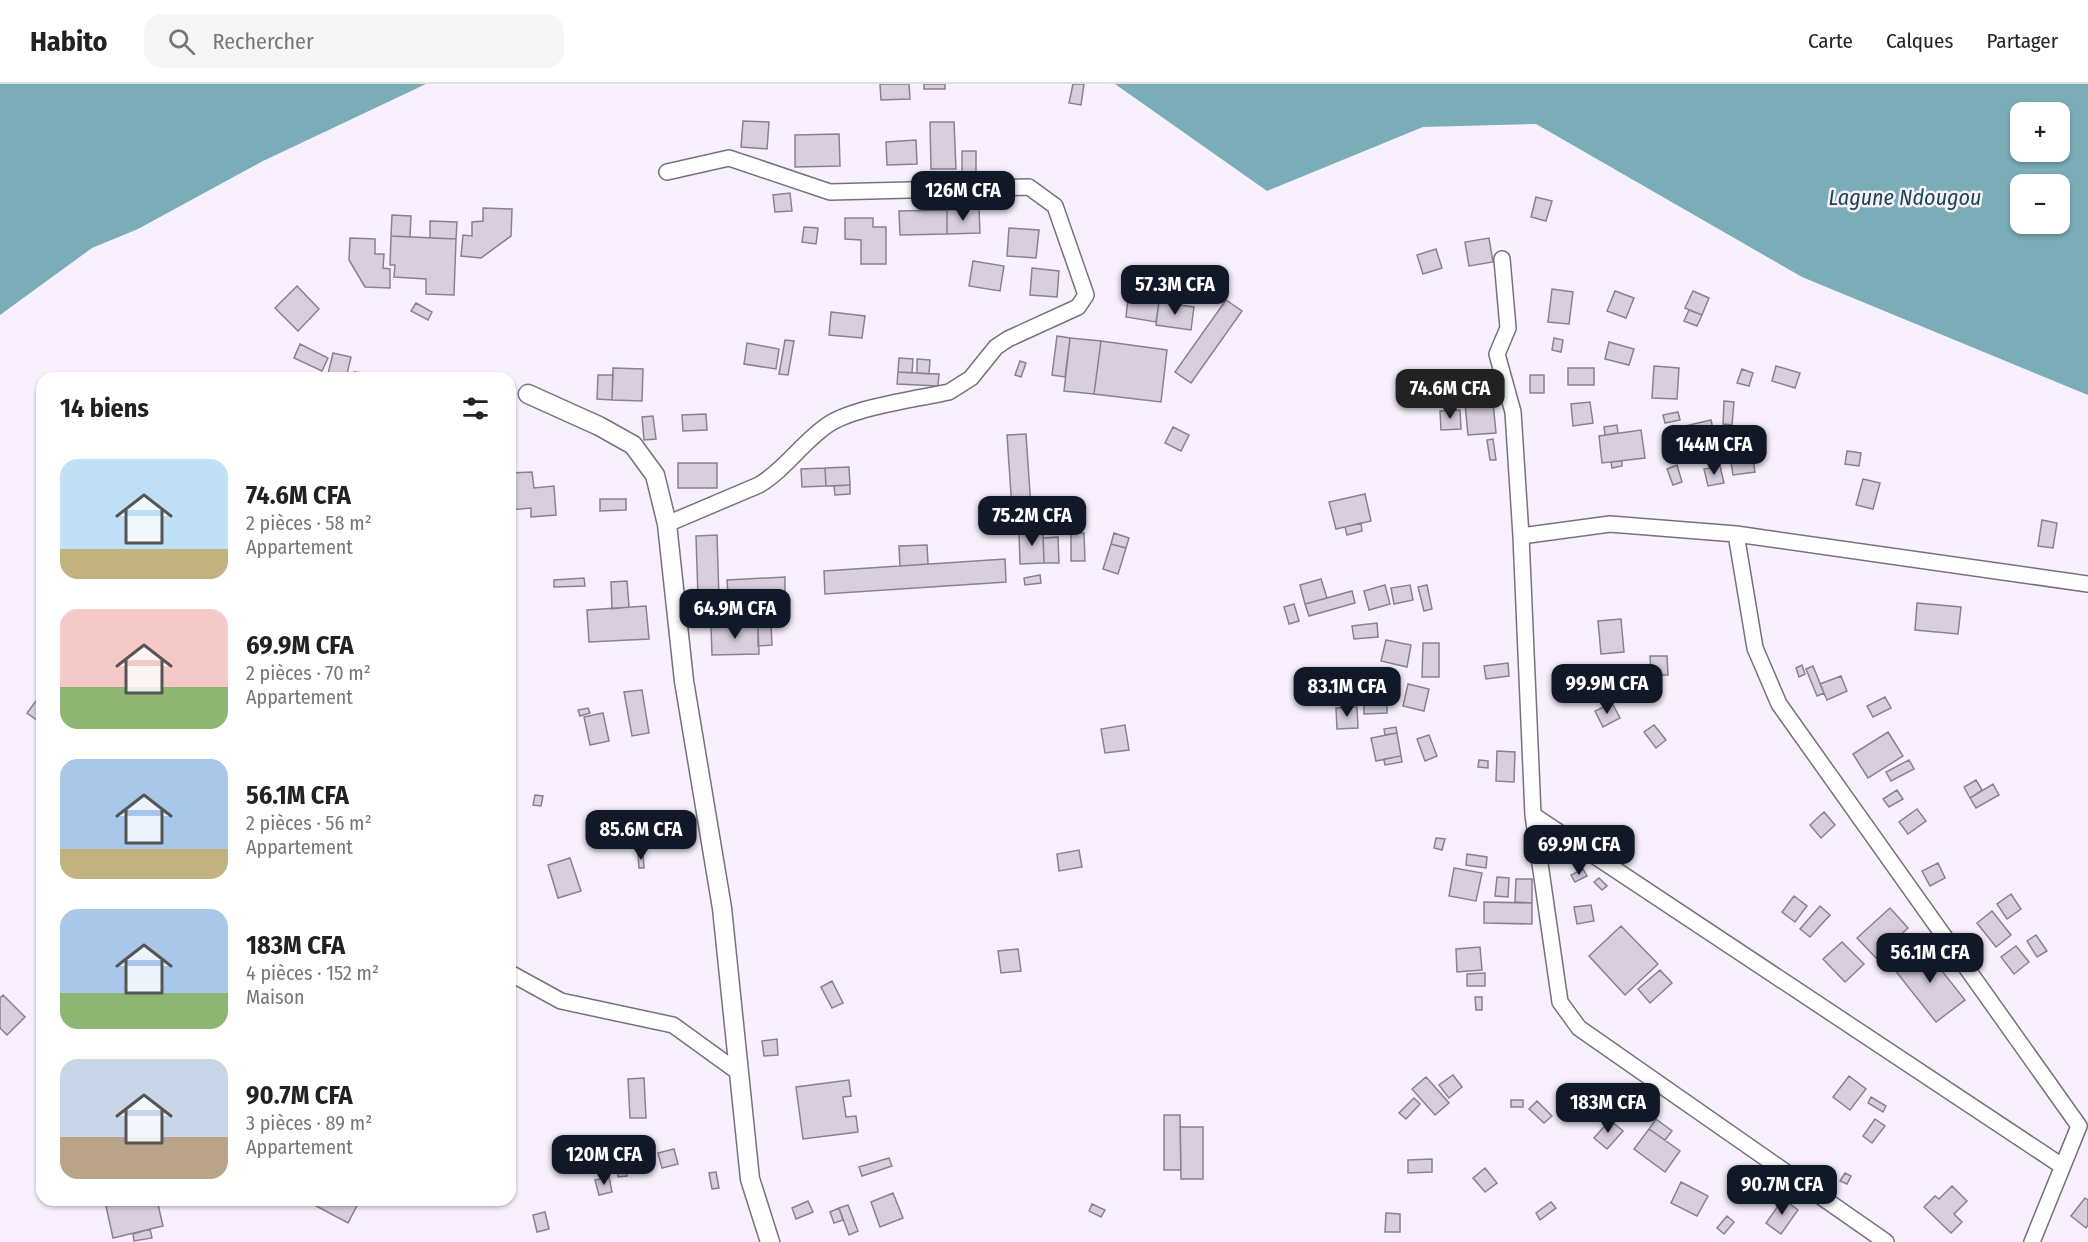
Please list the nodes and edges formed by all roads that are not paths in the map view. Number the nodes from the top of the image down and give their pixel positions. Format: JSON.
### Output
{"nodes":[{"id":1,"x":667,"y":172,"type":"dead end"},
{"id":2,"x":1502,"y":259,"type":"dead end"},
{"id":3,"x":528,"y":394,"type":"dead end"},
{"id":4,"x":667,"y":524,"type":"junction"},
{"id":5,"x":1736,"y":534,"type":"junction"},
{"id":6,"x":1521,"y":536,"type":"junction"},
{"id":7,"x":2088,"y":584,"type":"edge"},
{"id":8,"x":1533,"y":815,"type":"junction"},
{"id":9,"x":516,"y":976,"type":"edge"},
{"id":10,"x":738,"y":1072,"type":"junction"},
{"id":11,"x":2084,"y":1126,"type":"edge"},
{"id":12,"x":2062,"y":1166,"type":"junction"},
{"id":13,"x":770,"y":1242,"type":"edge"},
{"id":14,"x":1886,"y":1242,"type":"edge"},
{"id":15,"x":2032,"y":1242,"type":"edge"}],
"edges":[{"from":1,"to":4,"type":"street"},
{"from":2,"to":6,"type":"street"},
{"from":3,"to":4,"type":"street"},
{"from":4,"to":10,"type":"street"},
{"from":5,"to":6,"type":"street"},
{"from":5,"to":7,"type":"street"},
{"from":5,"to":11,"type":"street"},
{"from":6,"to":8,"type":"street"},
{"from":8,"to":12,"type":"street"},
{"from":8,"to":14,"type":"street"},
{"from":9,"to":10,"type":"street"},
{"from":10,"to":13,"type":"street"},
{"from":11,"to":12,"type":"street"},
{"from":12,"to":15,"type":"street"}]}
